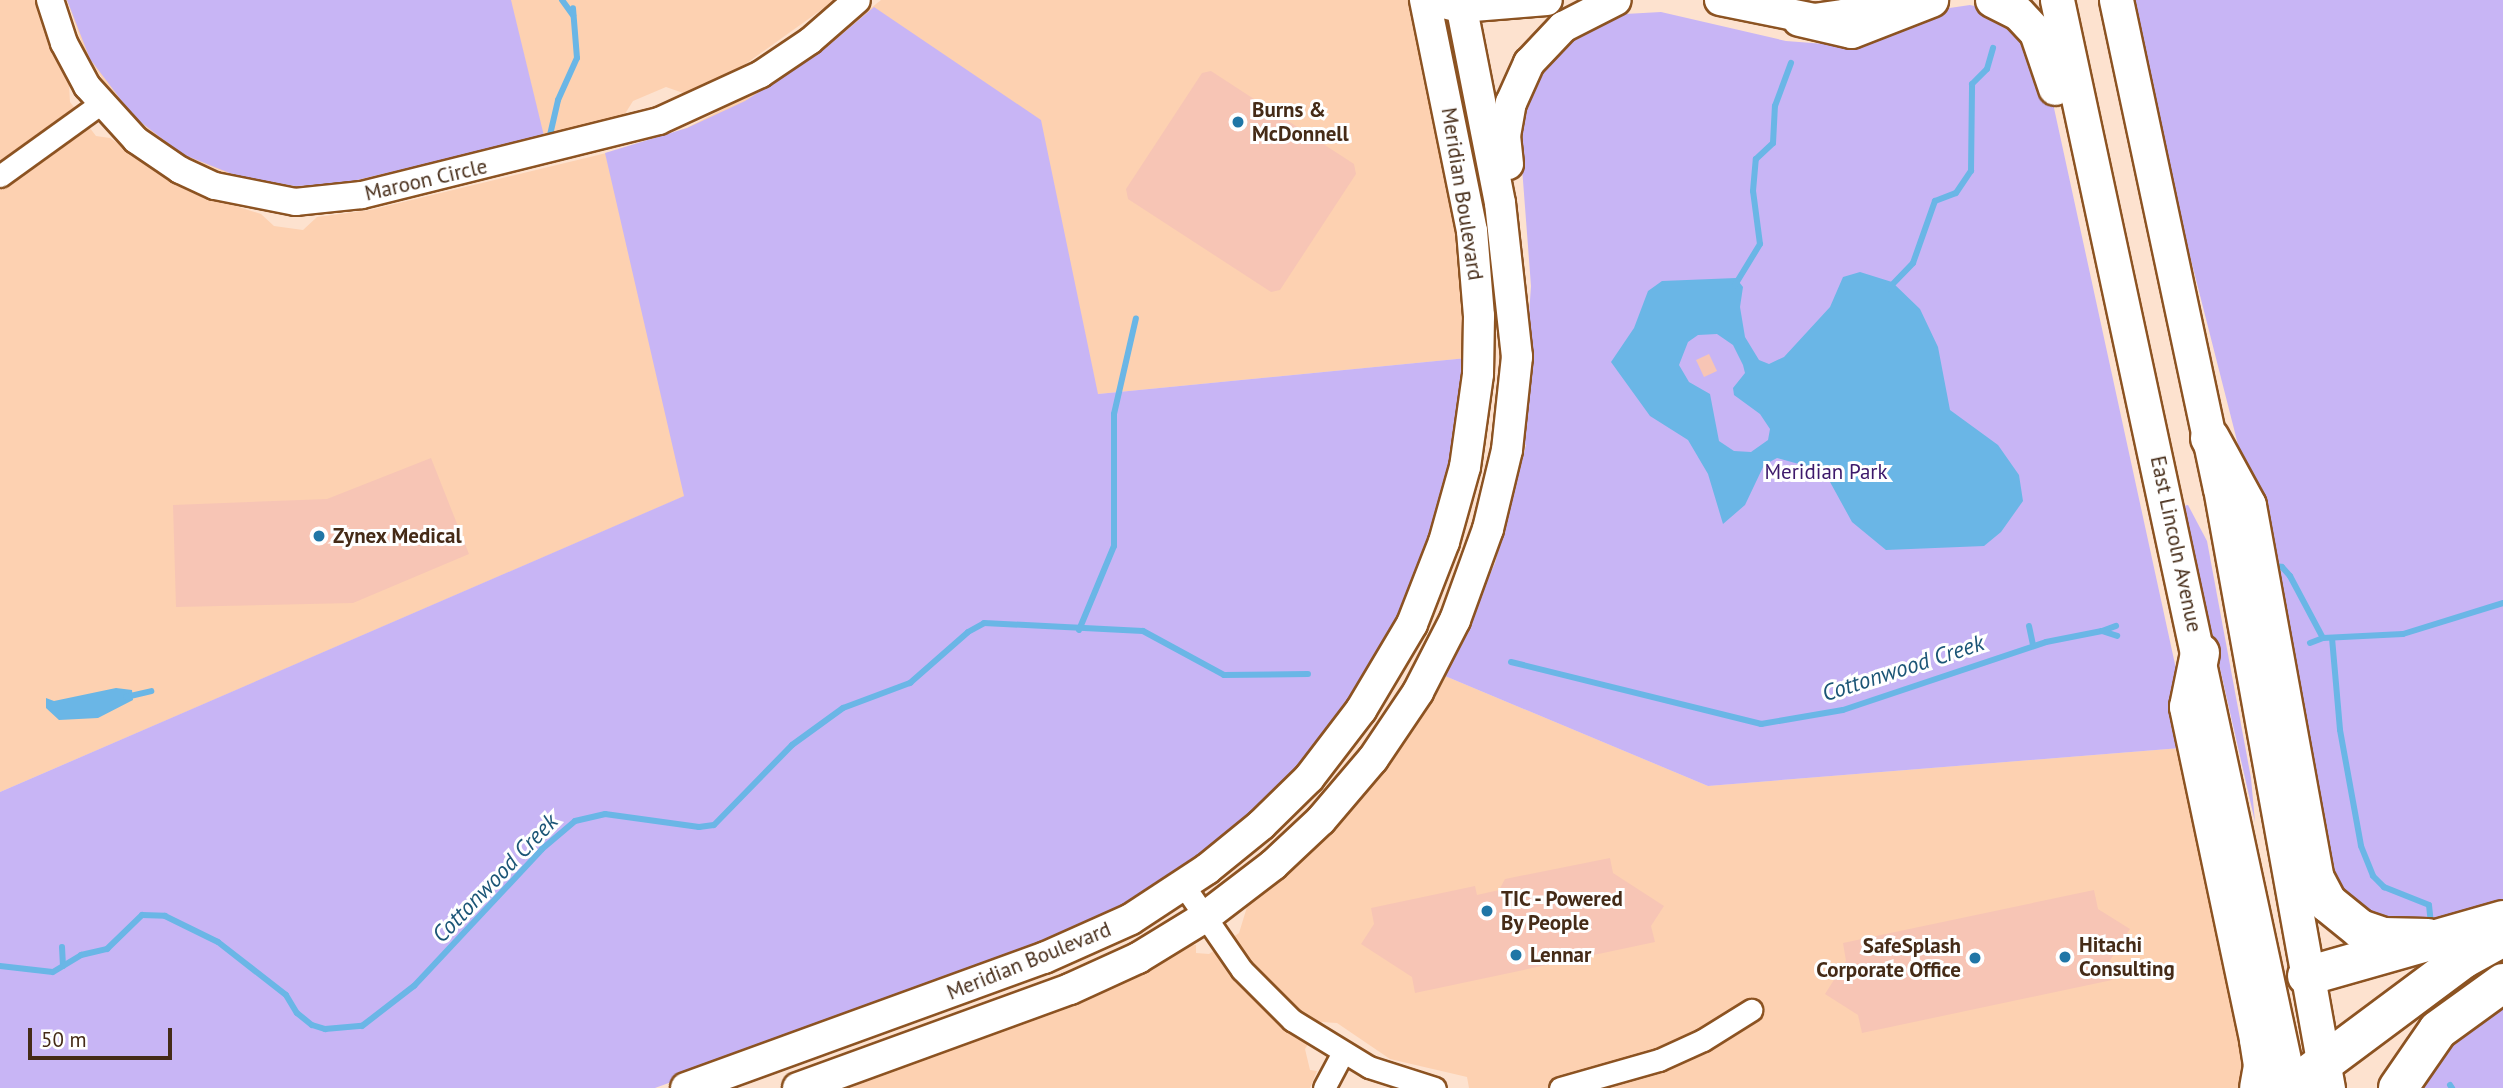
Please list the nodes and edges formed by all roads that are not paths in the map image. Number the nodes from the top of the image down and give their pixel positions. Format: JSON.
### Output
{"nodes":[{"id":1,"x":50,"y":0,"type":"edge"},
{"id":2,"x":857,"y":0,"type":"edge"},
{"id":3,"x":1425,"y":0,"type":"edge"},
{"id":4,"x":1547,"y":0,"type":"edge"},
{"id":5,"x":1616,"y":0,"type":"edge"},
{"id":6,"x":1720,"y":0,"type":"edge"},
{"id":7,"x":1883,"y":0,"type":"edge"},
{"id":8,"x":1931,"y":0,"type":"edge"},
{"id":9,"x":1992,"y":0,"type":"edge"},
{"id":10,"x":2057,"y":0,"type":"edge"},
{"id":11,"x":2116,"y":0,"type":"edge"},
{"id":12,"x":1452,"y":3,"type":"edge"},
{"id":13,"x":1799,"y":19,"type":"junction"},
{"id":14,"x":100,"y":104,"type":"junction"},
{"id":15,"x":0,"y":176,"type":"edge"},
{"id":16,"x":2119,"y":286,"type":"junction"},
{"id":17,"x":1517,"y":342,"type":"junction"},
{"id":18,"x":2210,"y":438,"type":"junction"},
{"id":19,"x":2200,"y":653,"type":"junction"},
{"id":20,"x":1184,"y":886,"type":"junction"},
{"id":21,"x":1205,"y":917,"type":"junction"},
{"id":22,"x":2503,"y":920,"type":"edge"},
{"id":23,"x":2503,"y":937,"type":"edge"},
{"id":24,"x":2428,"y":938,"type":"junction"},
{"id":25,"x":2307,"y":976,"type":"junction"},
{"id":26,"x":2503,"y":983,"type":"edge"},
{"id":27,"x":1751,"y":1010,"type":"dead end"},
{"id":28,"x":1343,"y":1053,"type":"junction"},
{"id":29,"x":2326,"y":1076,"type":"edge"},
{"id":30,"x":686,"y":1088,"type":"edge"},
{"id":31,"x":798,"y":1088,"type":"edge"},
{"id":32,"x":1324,"y":1088,"type":"edge"},
{"id":33,"x":1435,"y":1088,"type":"edge"},
{"id":34,"x":1560,"y":1088,"type":"edge"},
{"id":35,"x":2259,"y":1088,"type":"edge"},
{"id":36,"x":2290,"y":1088,"type":"edge"},
{"id":37,"x":2399,"y":1088,"type":"edge"}],
"edges":[{"from":1,"to":14,"type":"street","name":"Maroon Circle"},
{"from":2,"to":14,"type":"street","name":"Maroon Circle"},
{"from":3,"to":20,"type":"main road","name":"Meridian Boulevard"},
{"from":4,"to":12,"type":"main road"},
{"from":5,"to":17,"type":"main road"},
{"from":6,"to":13,"type":"main road"},
{"from":7,"to":13,"type":"main road"},
{"from":8,"to":13,"type":"main road"},
{"from":9,"to":16,"type":"main road"},
{"from":10,"to":16,"type":"main road","name":"East Lincoln Avenue"},
{"from":11,"to":18,"type":"main road"},
{"from":12,"to":17,"type":"main road","name":"Meridian Boulevard"},
{"from":14,"to":15,"type":"street"},
{"from":16,"to":19,"type":"main road","name":"East Lincoln Avenue"},
{"from":17,"to":21,"type":"main road","name":"Meridian Boulevard"},
{"from":18,"to":24,"type":"highway"},
{"from":18,"to":25,"type":"main road"},
{"from":19,"to":35,"type":"highway"},
{"from":19,"to":36,"type":"main road","name":"East Lincoln Avenue"},
{"from":20,"to":21,"type":"street"},
{"from":20,"to":30,"type":"main road","name":"Meridian Boulevard"},
{"from":21,"to":28,"type":"street"},
{"from":21,"to":31,"type":"main road","name":"Meridian Boulevard"},
{"from":22,"to":24,"type":"highway"},
{"from":23,"to":29,"type":"highway"},
{"from":24,"to":25,"type":"highway"},
{"from":25,"to":29,"type":"main road"},
{"from":26,"to":37,"type":"highway"},
{"from":27,"to":34,"type":"street"},
{"from":28,"to":32,"type":"street"},
{"from":28,"to":33,"type":"street"},
{"from":29,"to":36,"type":"highway"}]}
